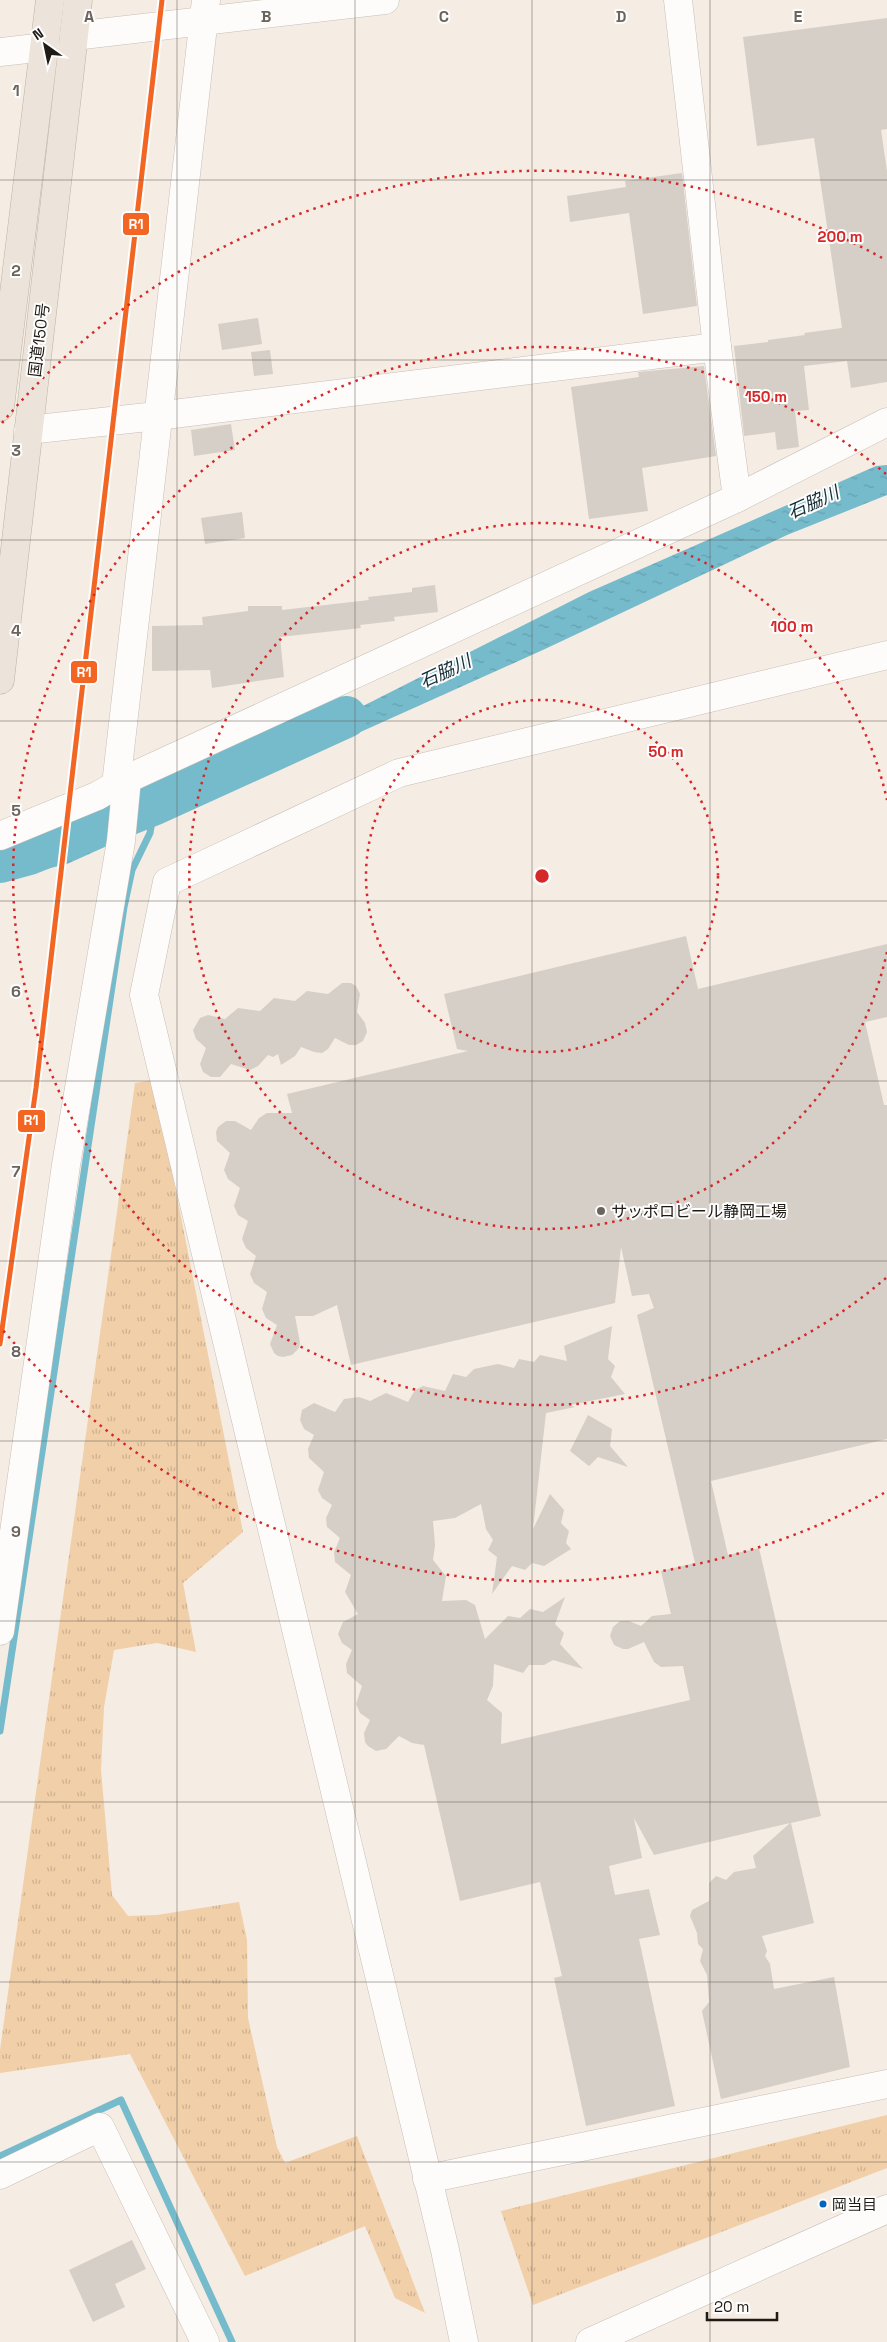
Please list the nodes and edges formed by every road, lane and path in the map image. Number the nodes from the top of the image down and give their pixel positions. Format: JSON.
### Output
{"nodes":[{"id":1,"x":50,"y":0,"type":"edge"},
{"id":2,"x":78,"y":0,"type":"edge"},
{"id":3,"x":385,"y":0,"type":"edge"},
{"id":4,"x":678,"y":0,"type":"edge"},
{"id":5,"x":205,"y":11,"type":"edge"},
{"id":6,"x":74,"y":36,"type":"junction"},
{"id":7,"x":45,"y":47,"type":"junction"},
{"id":8,"x":0,"y":52,"type":"edge"},
{"id":9,"x":717,"y":347,"type":"junction"},
{"id":10,"x":0,"y":407,"type":"edge"},
{"id":11,"x":157,"y":416,"type":"junction"},
{"id":12,"x":887,"y":422,"type":"edge"},
{"id":13,"x":28,"y":430,"type":"junction"},
{"id":14,"x":738,"y":498,"type":"junction"},
{"id":15,"x":887,"y":655,"type":"edge"},
{"id":16,"x":0,"y":680,"type":"edge"},
{"id":17,"x":122,"y":782,"type":"junction"},
{"id":18,"x":0,"y":836,"type":"edge"},
{"id":19,"x":0,"y":1631,"type":"edge"},
{"id":20,"x":887,"y":2084,"type":"edge"},
{"id":21,"x":0,"y":2175,"type":"edge"},
{"id":22,"x":427,"y":2180,"type":"junction"},
{"id":23,"x":887,"y":2209,"type":"edge"},
{"id":24,"x":206,"y":2342,"type":"edge"},
{"id":25,"x":464,"y":2342,"type":"edge"},
{"id":26,"x":590,"y":2342,"type":"edge"}],
"edges":[{"from":1,"to":7,"type":"highway","name":"国道150号"},
{"from":2,"to":6,"type":"highway","name":"国道150号"},
{"from":3,"to":5,"type":"street"},
{"from":4,"to":9,"type":"street"},
{"from":5,"to":6,"type":"street"},
{"from":5,"to":11,"type":"street"},
{"from":6,"to":13,"type":"highway","name":"国道150号"},
{"from":7,"to":8,"type":"street"},
{"from":7,"to":10,"type":"highway","name":"国道150号"},
{"from":9,"to":11,"type":"street"},
{"from":9,"to":14,"type":"street"},
{"from":11,"to":13,"type":"street"},
{"from":11,"to":17,"type":"street"},
{"from":12,"to":14,"type":"street"},
{"from":13,"to":16,"type":"highway","name":"国道150号"},
{"from":14,"to":17,"type":"street"},
{"from":15,"to":22,"type":"street"},
{"from":17,"to":18,"type":"street"},
{"from":17,"to":19,"type":"street"},
{"from":20,"to":22,"type":"street"},
{"from":21,"to":24,"type":"street"},
{"from":22,"to":25,"type":"street"},
{"from":23,"to":26,"type":"street"}]}
